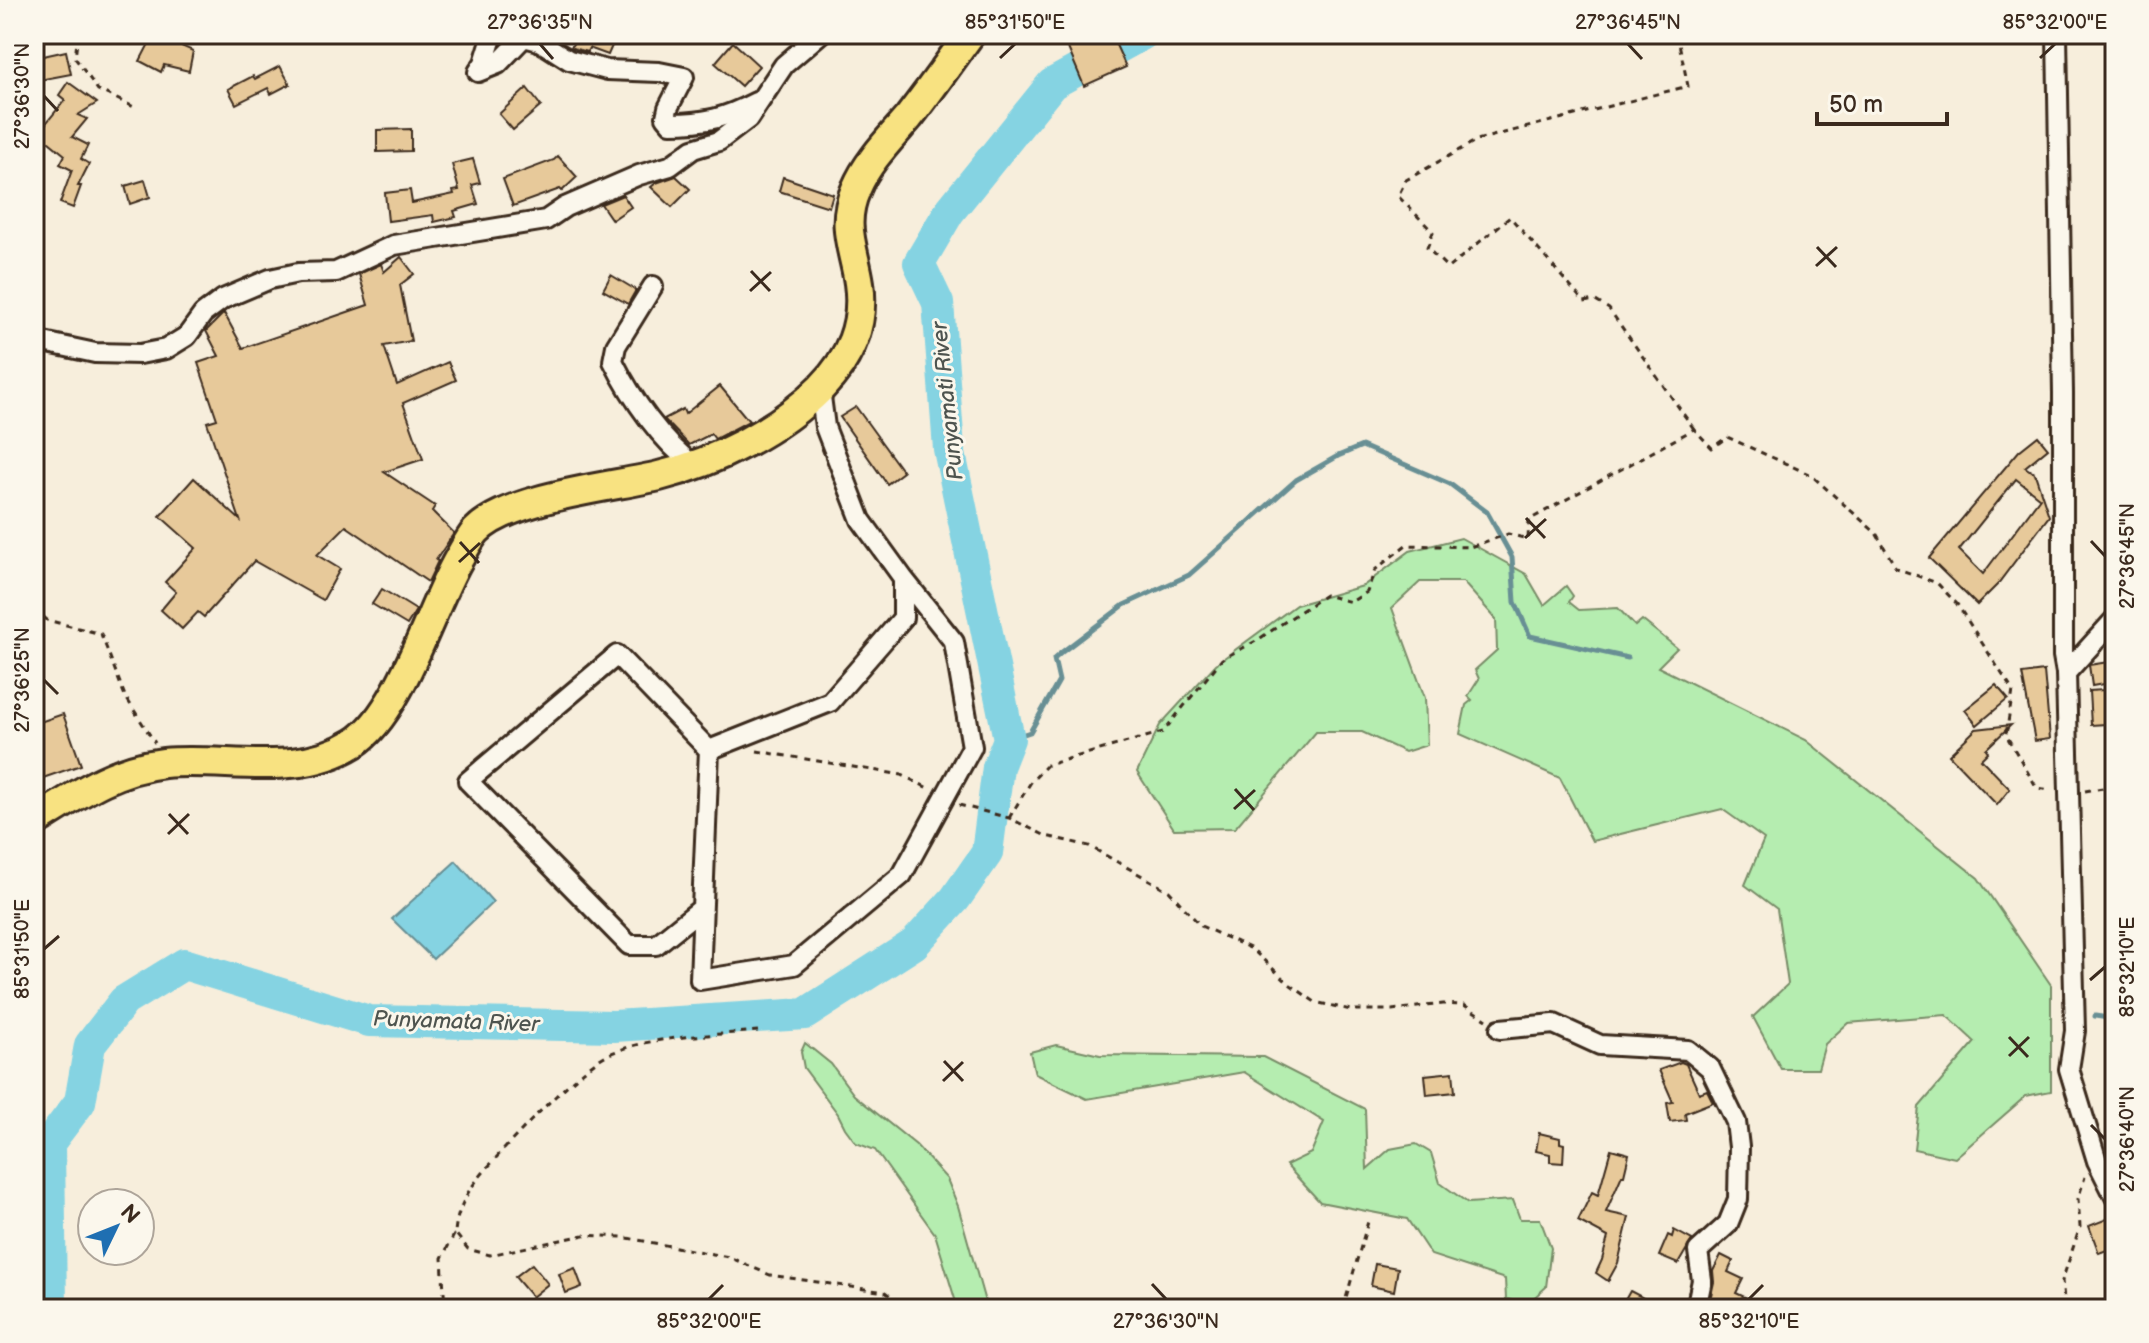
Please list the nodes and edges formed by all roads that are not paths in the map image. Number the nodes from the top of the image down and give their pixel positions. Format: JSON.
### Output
{"nodes":[{"id":1,"x":493,"y":34,"type":"edge"},
{"id":2,"x":820,"y":34,"type":"edge"},
{"id":3,"x":970,"y":34,"type":"edge"},
{"id":4,"x":2057,"y":34,"type":"edge"},
{"id":5,"x":758,"y":101,"type":"junction"},
{"id":6,"x":653,"y":286,"type":"dead end"},
{"id":7,"x":34,"y":340,"type":"edge"},
{"id":8,"x":820,"y":389,"type":"junction"},
{"id":9,"x":695,"y":466,"type":"junction"},
{"id":10,"x":903,"y":578,"type":"junction"},
{"id":11,"x":2115,"y":619,"type":"edge"},
{"id":12,"x":2066,"y":673,"type":"junction"},
{"id":13,"x":715,"y":747,"type":"junction"},
{"id":14,"x":34,"y":822,"type":"edge"},
{"id":15,"x":1500,"y":1029,"type":"road end"},
{"id":16,"x":2115,"y":1197,"type":"edge"},
{"id":17,"x":1696,"y":1309,"type":"edge"}],
"edges":[{"from":1,"to":5,"type":"street"},
{"from":2,"to":5,"type":"street"},
{"from":3,"to":8,"type":"main road"},
{"from":4,"to":12,"type":"street"},
{"from":5,"to":7,"type":"street"},
{"from":6,"to":9,"type":"street"},
{"from":8,"to":9,"type":"main road"},
{"from":8,"to":10,"type":"street"},
{"from":9,"to":14,"type":"main road"},
{"from":10,"to":13,"type":"street"},
{"from":10,"to":13,"type":"street"},
{"from":11,"to":12,"type":"street"},
{"from":12,"to":16,"type":"street"},
{"from":13,"to":13,"type":"street"},
{"from":15,"to":17,"type":"street"}]}
